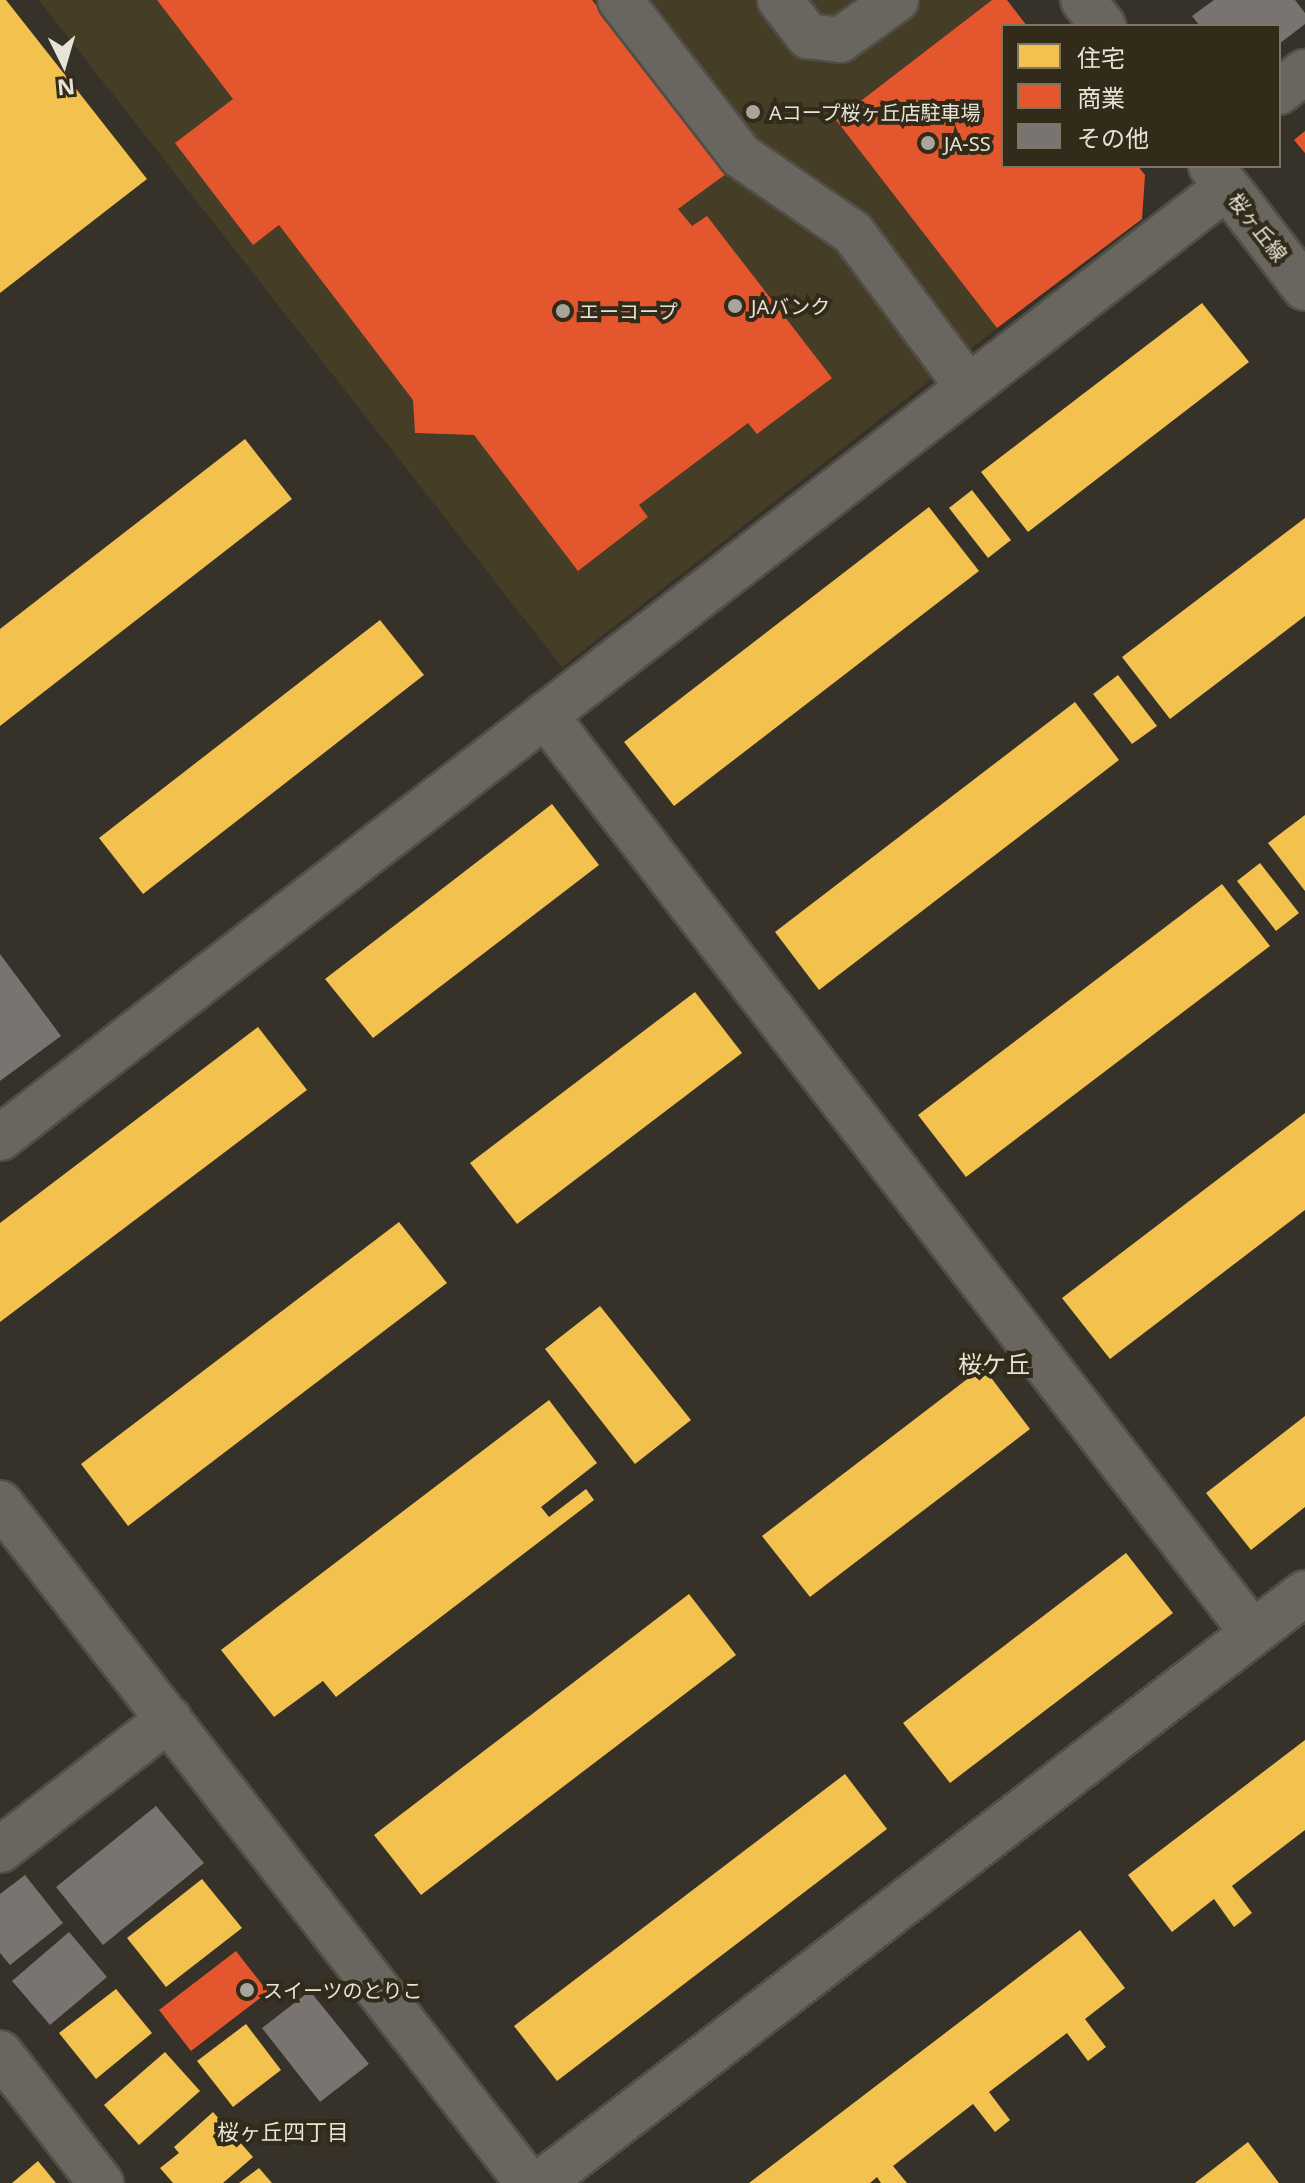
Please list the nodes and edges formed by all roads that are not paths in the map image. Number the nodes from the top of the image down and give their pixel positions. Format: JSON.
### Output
{"nodes":[{"id":1,"x":620,"y":0,"type":"edge"},
{"id":2,"x":780,"y":0,"type":"edge"},
{"id":3,"x":844,"y":0,"type":"edge"},
{"id":4,"x":896,"y":0,"type":"edge"},
{"id":5,"x":1083,"y":0,"type":"edge"},
{"id":6,"x":1101,"y":24,"type":"edge"},
{"id":7,"x":808,"y":36,"type":"junction"},
{"id":8,"x":1305,"y":72,"type":"edge"},
{"id":9,"x":1281,"y":90,"type":"edge"},
{"id":10,"x":1219,"y":176,"type":"edge"},
{"id":11,"x":1305,"y":288,"type":"edge"},
{"id":12,"x":968,"y":387,"type":"junction"},
{"id":13,"x":545,"y":715,"type":"junction"},
{"id":14,"x":0,"y":1138,"type":"edge"},
{"id":15,"x":0,"y":1503,"type":"edge"},
{"id":16,"x":1305,"y":1593,"type":"edge"},
{"id":17,"x":1253,"y":1633,"type":"junction"},
{"id":18,"x":169,"y":1719,"type":"junction"},
{"id":19,"x":0,"y":1850,"type":"edge"},
{"id":20,"x":0,"y":2053,"type":"edge"},
{"id":21,"x":101,"y":2183,"type":"edge"},
{"id":22,"x":528,"y":2183,"type":"edge"},
{"id":23,"x":541,"y":2183,"type":"edge"}],
"edges":[{"from":1,"to":12,"type":"street"},
{"from":2,"to":7,"type":"street"},
{"from":3,"to":7,"type":"street"},
{"from":4,"to":7,"type":"street"},
{"from":5,"to":6,"type":"street"},
{"from":8,"to":9,"type":"street"},
{"from":10,"to":11,"type":"street","name":"桜ヶ丘線"},
{"from":10,"to":12,"type":"street"},
{"from":12,"to":13,"type":"street"},
{"from":13,"to":14,"type":"street"},
{"from":13,"to":17,"type":"street"},
{"from":15,"to":18,"type":"street"},
{"from":16,"to":17,"type":"street"},
{"from":17,"to":23,"type":"street"},
{"from":18,"to":19,"type":"street"},
{"from":18,"to":22,"type":"street"},
{"from":20,"to":21,"type":"street"}]}
